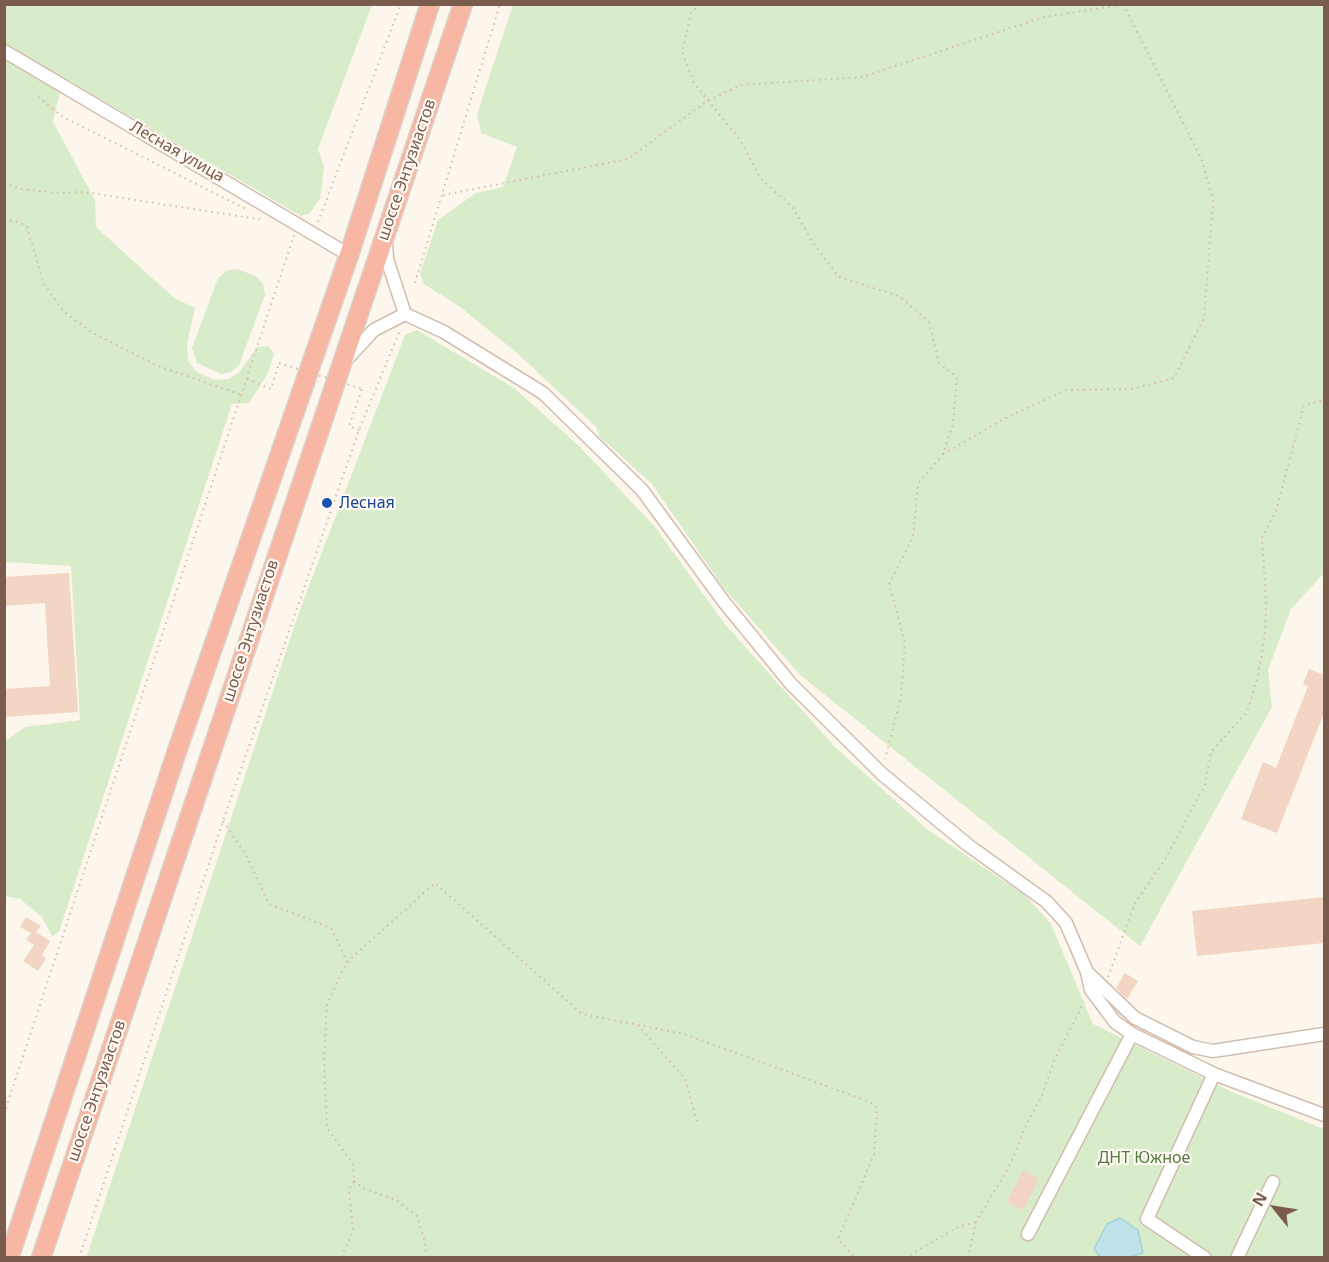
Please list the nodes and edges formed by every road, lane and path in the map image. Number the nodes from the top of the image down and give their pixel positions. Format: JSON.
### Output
{"nodes":[{"id":1,"x":401,"y":4,"type":"edge"},
{"id":2,"x":430,"y":4,"type":"edge"},
{"id":3,"x":463,"y":4,"type":"edge"},
{"id":4,"x":500,"y":4,"type":"edge"},
{"id":5,"x":700,"y":4,"type":"edge"},
{"id":6,"x":1128,"y":4,"type":"edge"},
{"id":7,"x":1123,"y":5,"type":"edge"},
{"id":8,"x":4,"y":51,"type":"edge"},
{"id":9,"x":38,"y":97,"type":"dead end"},
{"id":10,"x":707,"y":101,"type":"junction"},
{"id":11,"x":4,"y":183,"type":"edge"},
{"id":12,"x":443,"y":195,"type":"junction"},
{"id":13,"x":4,"y":220,"type":"edge"},
{"id":14,"x":314,"y":232,"type":"junction"},
{"id":15,"x":385,"y":235,"type":"junction"},
{"id":16,"x":349,"y":255,"type":"junction"},
{"id":17,"x":415,"y":283,"type":"dead end"},
{"id":18,"x":403,"y":321,"type":"junction"},
{"id":19,"x":338,"y":372,"type":"junction"},
{"id":20,"x":247,"y":379,"type":"junction"},
{"id":21,"x":242,"y":395,"type":"junction"},
{"id":22,"x":1324,"y":395,"type":"edge"},
{"id":23,"x":359,"y":429,"type":"junction"},
{"id":24,"x":943,"y":454,"type":"junction"},
{"id":25,"x":882,"y":774,"type":"junction"},
{"id":26,"x":224,"y":820,"type":"junction"},
{"id":27,"x":347,"y":962,"type":"junction"},
{"id":28,"x":1096,"y":989,"type":"junction"},
{"id":29,"x":638,"y":1025,"type":"junction"},
{"id":30,"x":1132,"y":1034,"type":"junction"},
{"id":31,"x":1324,"y":1034,"type":"edge"},
{"id":32,"x":1214,"y":1074,"type":"junction"},
{"id":33,"x":4,"y":1114,"type":"edge"},
{"id":34,"x":1324,"y":1115,"type":"edge"},
{"id":35,"x":698,"y":1122,"type":"dead end"},
{"id":36,"x":354,"y":1180,"type":"junction"},
{"id":37,"x":1273,"y":1182,"type":"dead end"},
{"id":38,"x":976,"y":1222,"type":"junction"},
{"id":39,"x":1028,"y":1234,"type":"dead end"},
{"id":40,"x":9,"y":1257,"type":"edge"},
{"id":41,"x":41,"y":1257,"type":"edge"},
{"id":42,"x":79,"y":1257,"type":"edge"},
{"id":43,"x":341,"y":1257,"type":"edge"},
{"id":44,"x":426,"y":1257,"type":"edge"},
{"id":45,"x":855,"y":1257,"type":"edge"},
{"id":46,"x":905,"y":1257,"type":"edge"},
{"id":47,"x":968,"y":1257,"type":"edge"},
{"id":48,"x":1205,"y":1257,"type":"edge"},
{"id":49,"x":1237,"y":1257,"type":"edge"}],
"edges":[{"from":1,"to":14,"type":"path"},
{"from":2,"to":16,"type":"highway","name":"шоссе Энтузиастов"},
{"from":3,"to":15,"type":"highway","name":"шоссе Энтузиастов"},
{"from":4,"to":12,"type":"path"},
{"from":5,"to":10,"type":"path"},
{"from":6,"to":7,"type":"path"},
{"from":7,"to":10,"type":"path"},
{"from":7,"to":24,"type":"path"},
{"from":8,"to":14,"type":"street","name":"Лесная улица"},
{"from":9,"to":11,"type":"path"},
{"from":10,"to":12,"type":"path"},
{"from":10,"to":24,"type":"path"},
{"from":12,"to":17,"type":"path"},
{"from":13,"to":21,"type":"path"},
{"from":14,"to":16,"type":"street","name":"Лесная улица"},
{"from":14,"to":20,"type":"path"},
{"from":15,"to":18,"type":"street"},
{"from":15,"to":19,"type":"highway","name":"шоссе Энтузиастов"},
{"from":16,"to":40,"type":"highway","name":"шоссе Энтузиастов"},
{"from":18,"to":19,"type":"street"},
{"from":18,"to":23,"type":"path"},
{"from":18,"to":25,"type":"street"},
{"from":19,"to":41,"type":"highway","name":"шоссе Энтузиастов"},
{"from":20,"to":21,"type":"path"},
{"from":20,"to":23,"type":"path","bridge":true},
{"from":21,"to":33,"type":"path"},
{"from":22,"to":28,"type":"path"},
{"from":23,"to":26,"type":"path"},
{"from":24,"to":25,"type":"path"},
{"from":25,"to":28,"type":"street"},
{"from":26,"to":27,"type":"path"},
{"from":26,"to":42,"type":"path"},
{"from":27,"to":29,"type":"path"},
{"from":27,"to":36,"type":"path"},
{"from":28,"to":30,"type":"street"},
{"from":28,"to":31,"type":"street"},
{"from":28,"to":38,"type":"path"},
{"from":29,"to":35,"type":"path"},
{"from":29,"to":45,"type":"path"},
{"from":30,"to":32,"type":"street"},
{"from":30,"to":39,"type":"street"},
{"from":32,"to":34,"type":"street"},
{"from":32,"to":48,"type":"street"},
{"from":36,"to":43,"type":"path"},
{"from":36,"to":44,"type":"path"},
{"from":37,"to":49,"type":"street"},
{"from":38,"to":46,"type":"path"},
{"from":38,"to":47,"type":"path"}]}
